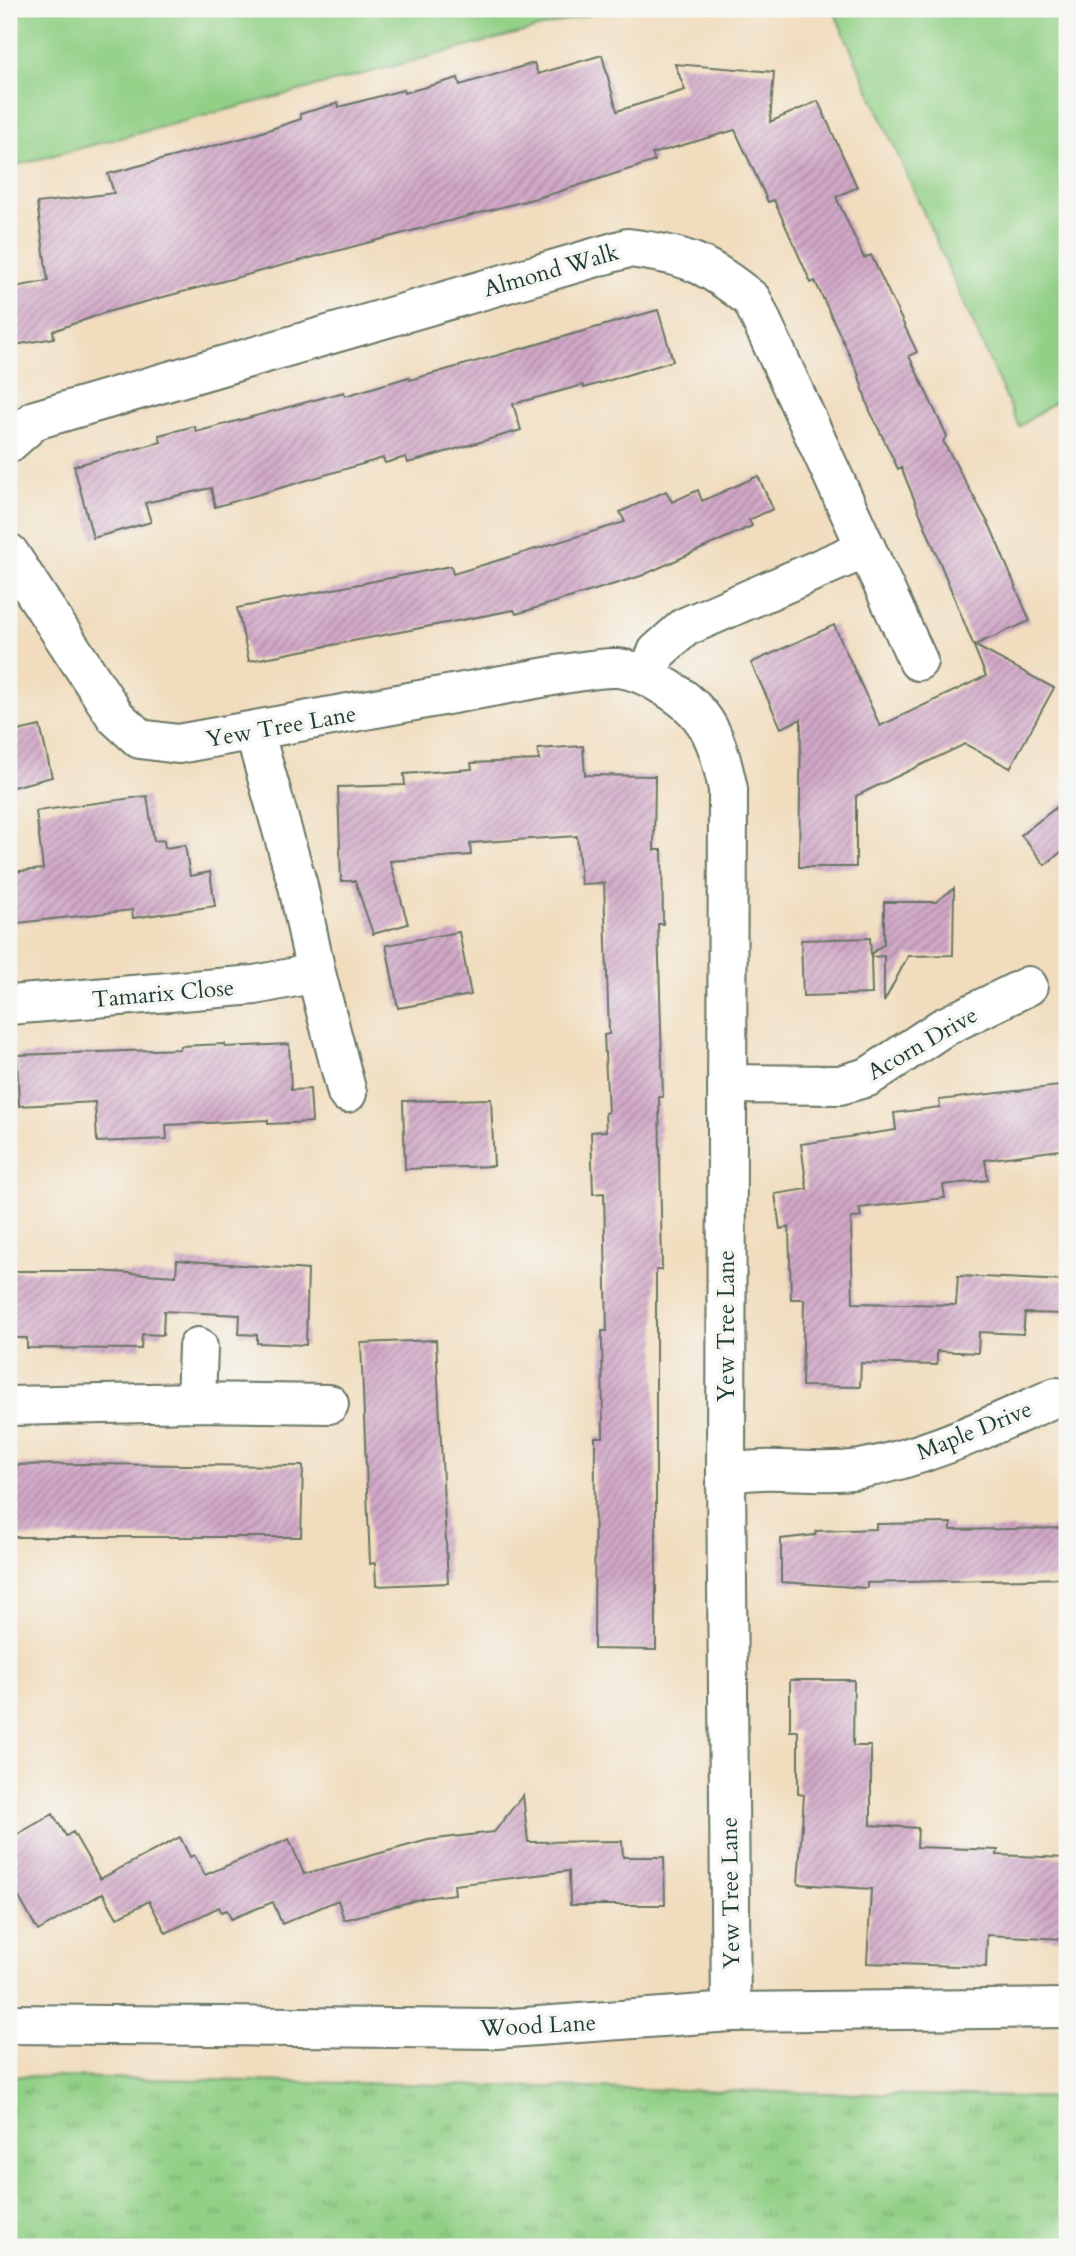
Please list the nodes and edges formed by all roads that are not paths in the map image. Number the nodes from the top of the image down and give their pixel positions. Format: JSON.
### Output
{"nodes":[{"id":1,"x":9,"y":443,"type":"edge"},
{"id":2,"x":865,"y":549,"type":"junction"},
{"id":3,"x":9,"y":553,"type":"edge"},
{"id":4,"x":918,"y":661,"type":"dead end"},
{"id":5,"x":647,"y":676,"type":"junction"},
{"id":6,"x":254,"y":731,"type":"junction"},
{"id":7,"x":316,"y":973,"type":"junction"},
{"id":8,"x":1028,"y":986,"type":"dead end"},
{"id":9,"x":9,"y":1005,"type":"edge"},
{"id":10,"x":727,"y":1084,"type":"junction"},
{"id":11,"x":347,"y":1093,"type":"dead end"},
{"id":12,"x":198,"y":1347,"type":"dead end"},
{"id":13,"x":1056,"y":1397,"type":"dead end"},
{"id":14,"x":196,"y":1402,"type":"junction"},
{"id":15,"x":329,"y":1404,"type":"dead end"},
{"id":16,"x":9,"y":1406,"type":"edge"},
{"id":17,"x":726,"y":1474,"type":"junction"},
{"id":18,"x":1067,"y":2008,"type":"edge"},
{"id":19,"x":731,"y":2012,"type":"junction"},
{"id":20,"x":9,"y":2024,"type":"edge"}],
"edges":[{"from":1,"to":2,"type":"street","name":"Almond Walk"},
{"from":2,"to":4,"type":"street","name":"Almond Walk"},
{"from":2,"to":5,"type":"street"},
{"from":3,"to":6,"type":"street","name":"Yew Tree Lane"},
{"from":5,"to":6,"type":"street","name":"Yew Tree Lane"},
{"from":5,"to":10,"type":"street","name":"Yew Tree Lane"},
{"from":6,"to":7,"type":"street"},
{"from":7,"to":9,"type":"street","name":"Tamarix Close"},
{"from":7,"to":11,"type":"street"},
{"from":8,"to":10,"type":"street","name":"Acorn Drive"},
{"from":10,"to":17,"type":"street","name":"Yew Tree Lane"},
{"from":12,"to":14,"type":"street"},
{"from":13,"to":17,"type":"street","name":"Maple Drive"},
{"from":14,"to":15,"type":"street"},
{"from":14,"to":16,"type":"street"},
{"from":17,"to":19,"type":"street","name":"Yew Tree Lane"},
{"from":18,"to":19,"type":"street","name":"Wood Lane"},
{"from":19,"to":20,"type":"street","name":"Wood Lane"}]}
